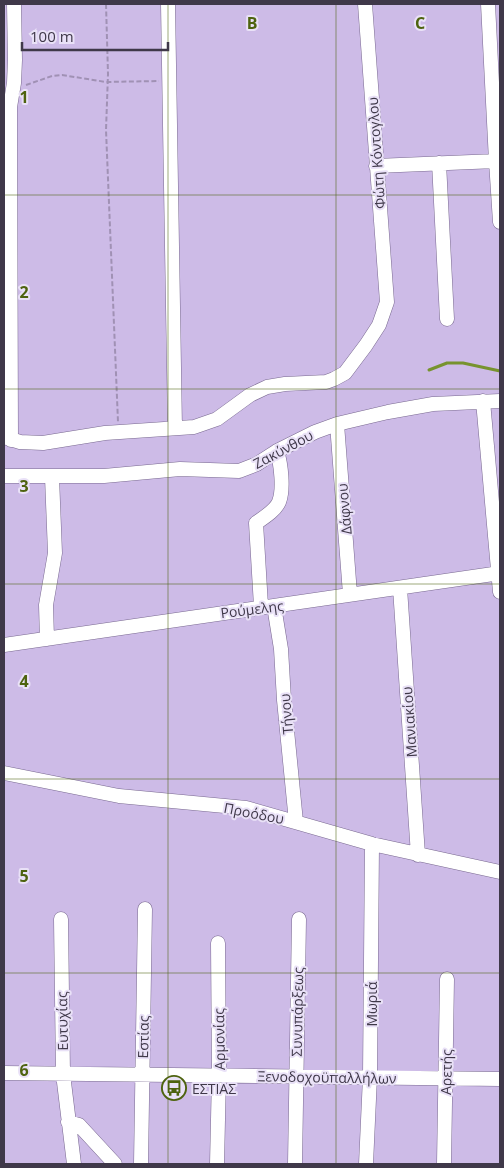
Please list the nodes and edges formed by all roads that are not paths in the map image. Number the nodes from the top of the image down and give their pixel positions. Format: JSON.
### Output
{"nodes":[{"id":1,"x":14,"y":4,"type":"edge"},
{"id":2,"x":168,"y":4,"type":"edge"},
{"id":3,"x":365,"y":4,"type":"edge"},
{"id":4,"x":488,"y":4,"type":"edge"},
{"id":5,"x":497,"y":122,"type":"edge"},
{"id":6,"x":496,"y":161,"type":"junction"},
{"id":7,"x":439,"y":163,"type":"junction"},
{"id":8,"x":376,"y":166,"type":"junction"},
{"id":9,"x":500,"y":222,"type":"edge"},
{"id":10,"x":447,"y":319,"type":"dead end"},
{"id":11,"x":483,"y":401,"type":"junction"},
{"id":12,"x":500,"y":401,"type":"edge"},
{"id":13,"x":337,"y":424,"type":"junction"},
{"id":14,"x":175,"y":428,"type":"junction"},
{"id":15,"x":7,"y":438,"type":"edge"},
{"id":16,"x":276,"y":451,"type":"junction"},
{"id":17,"x":4,"y":476,"type":"edge"},
{"id":18,"x":52,"y":477,"type":"junction"},
{"id":19,"x":500,"y":573,"type":"edge"},
{"id":20,"x":400,"y":588,"type":"junction"},
{"id":21,"x":500,"y":592,"type":"edge"},
{"id":22,"x":350,"y":594,"type":"junction"},
{"id":23,"x":267,"y":606,"type":"junction"},
{"id":24,"x":47,"y":638,"type":"junction"},
{"id":25,"x":4,"y":645,"type":"edge"},
{"id":26,"x":4,"y":773,"type":"edge"},
{"id":27,"x":296,"y":822,"type":"junction"},
{"id":28,"x":372,"y":844,"type":"junction"},
{"id":29,"x":418,"y":856,"type":"junction"},
{"id":30,"x":500,"y":872,"type":"edge"},
{"id":31,"x":145,"y":909,"type":"dead end"},
{"id":32,"x":61,"y":919,"type":"dead end"},
{"id":33,"x":299,"y":919,"type":"dead end"},
{"id":34,"x":218,"y":943,"type":"dead end"},
{"id":35,"x":447,"y":979,"type":"dead end"},
{"id":36,"x":4,"y":1073,"type":"edge"},
{"id":37,"x":63,"y":1074,"type":"junction"},
{"id":38,"x":142,"y":1075,"type":"junction"},
{"id":39,"x":219,"y":1075,"type":"junction"},
{"id":40,"x":295,"y":1076,"type":"junction"},
{"id":41,"x":370,"y":1077,"type":"junction"},
{"id":42,"x":446,"y":1078,"type":"junction"},
{"id":43,"x":500,"y":1079,"type":"edge"},
{"id":44,"x":68,"y":1122,"type":"junction"},
{"id":45,"x":74,"y":1164,"type":"edge"},
{"id":46,"x":115,"y":1164,"type":"edge"},
{"id":47,"x":141,"y":1164,"type":"edge"},
{"id":48,"x":217,"y":1164,"type":"edge"},
{"id":49,"x":295,"y":1164,"type":"edge"},
{"id":50,"x":366,"y":1164,"type":"edge"},
{"id":51,"x":444,"y":1164,"type":"edge"}],
"edges":[{"from":1,"to":15,"type":"street"},
{"from":2,"to":14,"type":"street"},
{"from":3,"to":8,"type":"street","name":"Φώτη Κόντογλου"},
{"from":4,"to":5,"type":"street"},
{"from":5,"to":6,"type":"street"},
{"from":6,"to":7,"type":"street"},
{"from":6,"to":9,"type":"street"},
{"from":7,"to":8,"type":"street"},
{"from":7,"to":10,"type":"street"},
{"from":8,"to":14,"type":"street","name":"Φώτη Κόντογλου"},
{"from":11,"to":12,"type":"street","name":"Ζακύνθου"},
{"from":11,"to":13,"type":"street","name":"Ζακύνθου"},
{"from":11,"to":19,"type":"street"},
{"from":13,"to":16,"type":"street","name":"Ζακύνθου"},
{"from":13,"to":22,"type":"street","name":"Δάφνου"},
{"from":14,"to":15,"type":"street"},
{"from":16,"to":18,"type":"street","name":"Ζακύνθου"},
{"from":16,"to":23,"type":"street","name":"Τήνου"},
{"from":17,"to":18,"type":"street","name":"Ζακύνθου"},
{"from":18,"to":24,"type":"street"},
{"from":19,"to":20,"type":"street","name":"Ρούμελης"},
{"from":19,"to":21,"type":"street"},
{"from":20,"to":22,"type":"street","name":"Ρούμελης"},
{"from":20,"to":29,"type":"street","name":"Μανιακίου"},
{"from":22,"to":23,"type":"street","name":"Ρούμελης"},
{"from":23,"to":24,"type":"street","name":"Ρούμελης"},
{"from":23,"to":27,"type":"street","name":"Τήνου"},
{"from":24,"to":25,"type":"street","name":"Ρούμελης"},
{"from":26,"to":27,"type":"street","name":"Προόδου"},
{"from":27,"to":28,"type":"street","name":"Προόδου"},
{"from":28,"to":29,"type":"street","name":"Προόδου"},
{"from":28,"to":41,"type":"street","name":"Μωριά"},
{"from":29,"to":30,"type":"street","name":"Προόδου"},
{"from":31,"to":38,"type":"street","name":"Εστίας"},
{"from":32,"to":37,"type":"street","name":"Ευτυχίας"},
{"from":33,"to":40,"type":"street","name":"Συνυπάρξεως"},
{"from":34,"to":39,"type":"street","name":"Αρμονίας"},
{"from":35,"to":42,"type":"street","name":"Αρετής"},
{"from":36,"to":37,"type":"street","name":"Ξενοδοχοϋπαλλήλων"},
{"from":37,"to":38,"type":"street","name":"Ξενοδοχοϋπαλλήλων"},
{"from":37,"to":44,"type":"street","name":"Ευτυχίας"},
{"from":38,"to":39,"type":"street","name":"Ξενοδοχοϋπαλλήλων"},
{"from":38,"to":47,"type":"street","name":"Εστίας"},
{"from":39,"to":40,"type":"street","name":"Ξενοδοχοϋπαλλήλων"},
{"from":39,"to":48,"type":"street","name":"Αρμονίας"},
{"from":40,"to":41,"type":"street","name":"Ξενοδοχοϋπαλλήλων"},
{"from":40,"to":49,"type":"street","name":"Συνυπάρξεως"},
{"from":41,"to":42,"type":"street","name":"Ξενοδοχοϋπαλλήλων"},
{"from":41,"to":50,"type":"street","name":"Μωριά"},
{"from":42,"to":43,"type":"street","name":"Ξενοδοχοϋπαλλήλων"},
{"from":42,"to":51,"type":"street","name":"Αρετής"},
{"from":44,"to":45,"type":"street","name":"Ευτυχίας"},
{"from":44,"to":46,"type":"street"}]}
